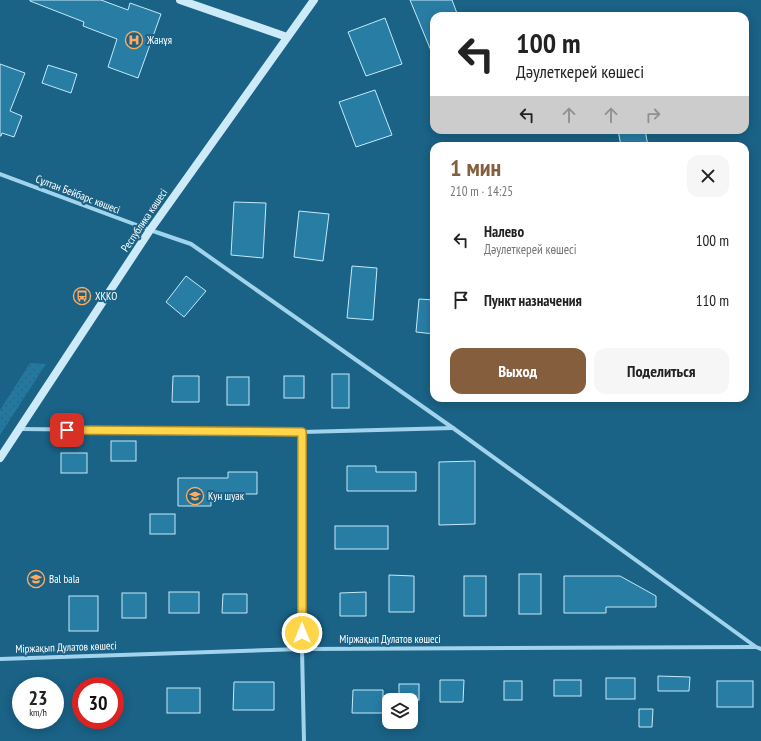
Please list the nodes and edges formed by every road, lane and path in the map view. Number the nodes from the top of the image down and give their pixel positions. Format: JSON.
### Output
{"nodes":[{"id":1,"x":180,"y":0,"type":"edge"},
{"id":2,"x":314,"y":0,"type":"edge"},
{"id":3,"x":287,"y":37,"type":"junction"},
{"id":4,"x":0,"y":174,"type":"edge"},
{"id":5,"x":150,"y":230,"type":"junction"},
{"id":6,"x":453,"y":428,"type":"junction"},
{"id":7,"x":20,"y":429,"type":"junction"},
{"id":8,"x":302,"y":432,"type":"junction"},
{"id":9,"x":0,"y":458,"type":"edge"},
{"id":10,"x":756,"y":647,"type":"junction"},
{"id":11,"x":302,"y":649,"type":"junction"},
{"id":12,"x":761,"y":649,"type":"edge"},
{"id":13,"x":0,"y":659,"type":"edge"},
{"id":14,"x":304,"y":741,"type":"edge"}],
"edges":[{"from":1,"to":3,"type":"main road"},
{"from":2,"to":3,"type":"main road","name":"Республика көшесі"},
{"from":3,"to":5,"type":"main road","name":"Республика көшесі"},
{"from":4,"to":5,"type":"street","name":"Сұлтан Бейбарс көшесі"},
{"from":5,"to":6,"type":"street","name":"Сұлтан Бейбарс көшесі"},
{"from":5,"to":7,"type":"main road","name":"Республика көшесі"},
{"from":6,"to":8,"type":"street"},
{"from":6,"to":10,"type":"street","name":"Сұлтан Бейбарс көшесі"},
{"from":7,"to":8,"type":"street"},
{"from":7,"to":9,"type":"main road","name":"Республика көшесі"},
{"from":8,"to":11,"type":"street"},
{"from":10,"to":11,"type":"street","name":"Міржақып Дулатов көшесі"},
{"from":10,"to":12,"type":"street"},
{"from":11,"to":13,"type":"street","name":"Міржақып Дулатов көшесі"},
{"from":11,"to":14,"type":"street"}]}
